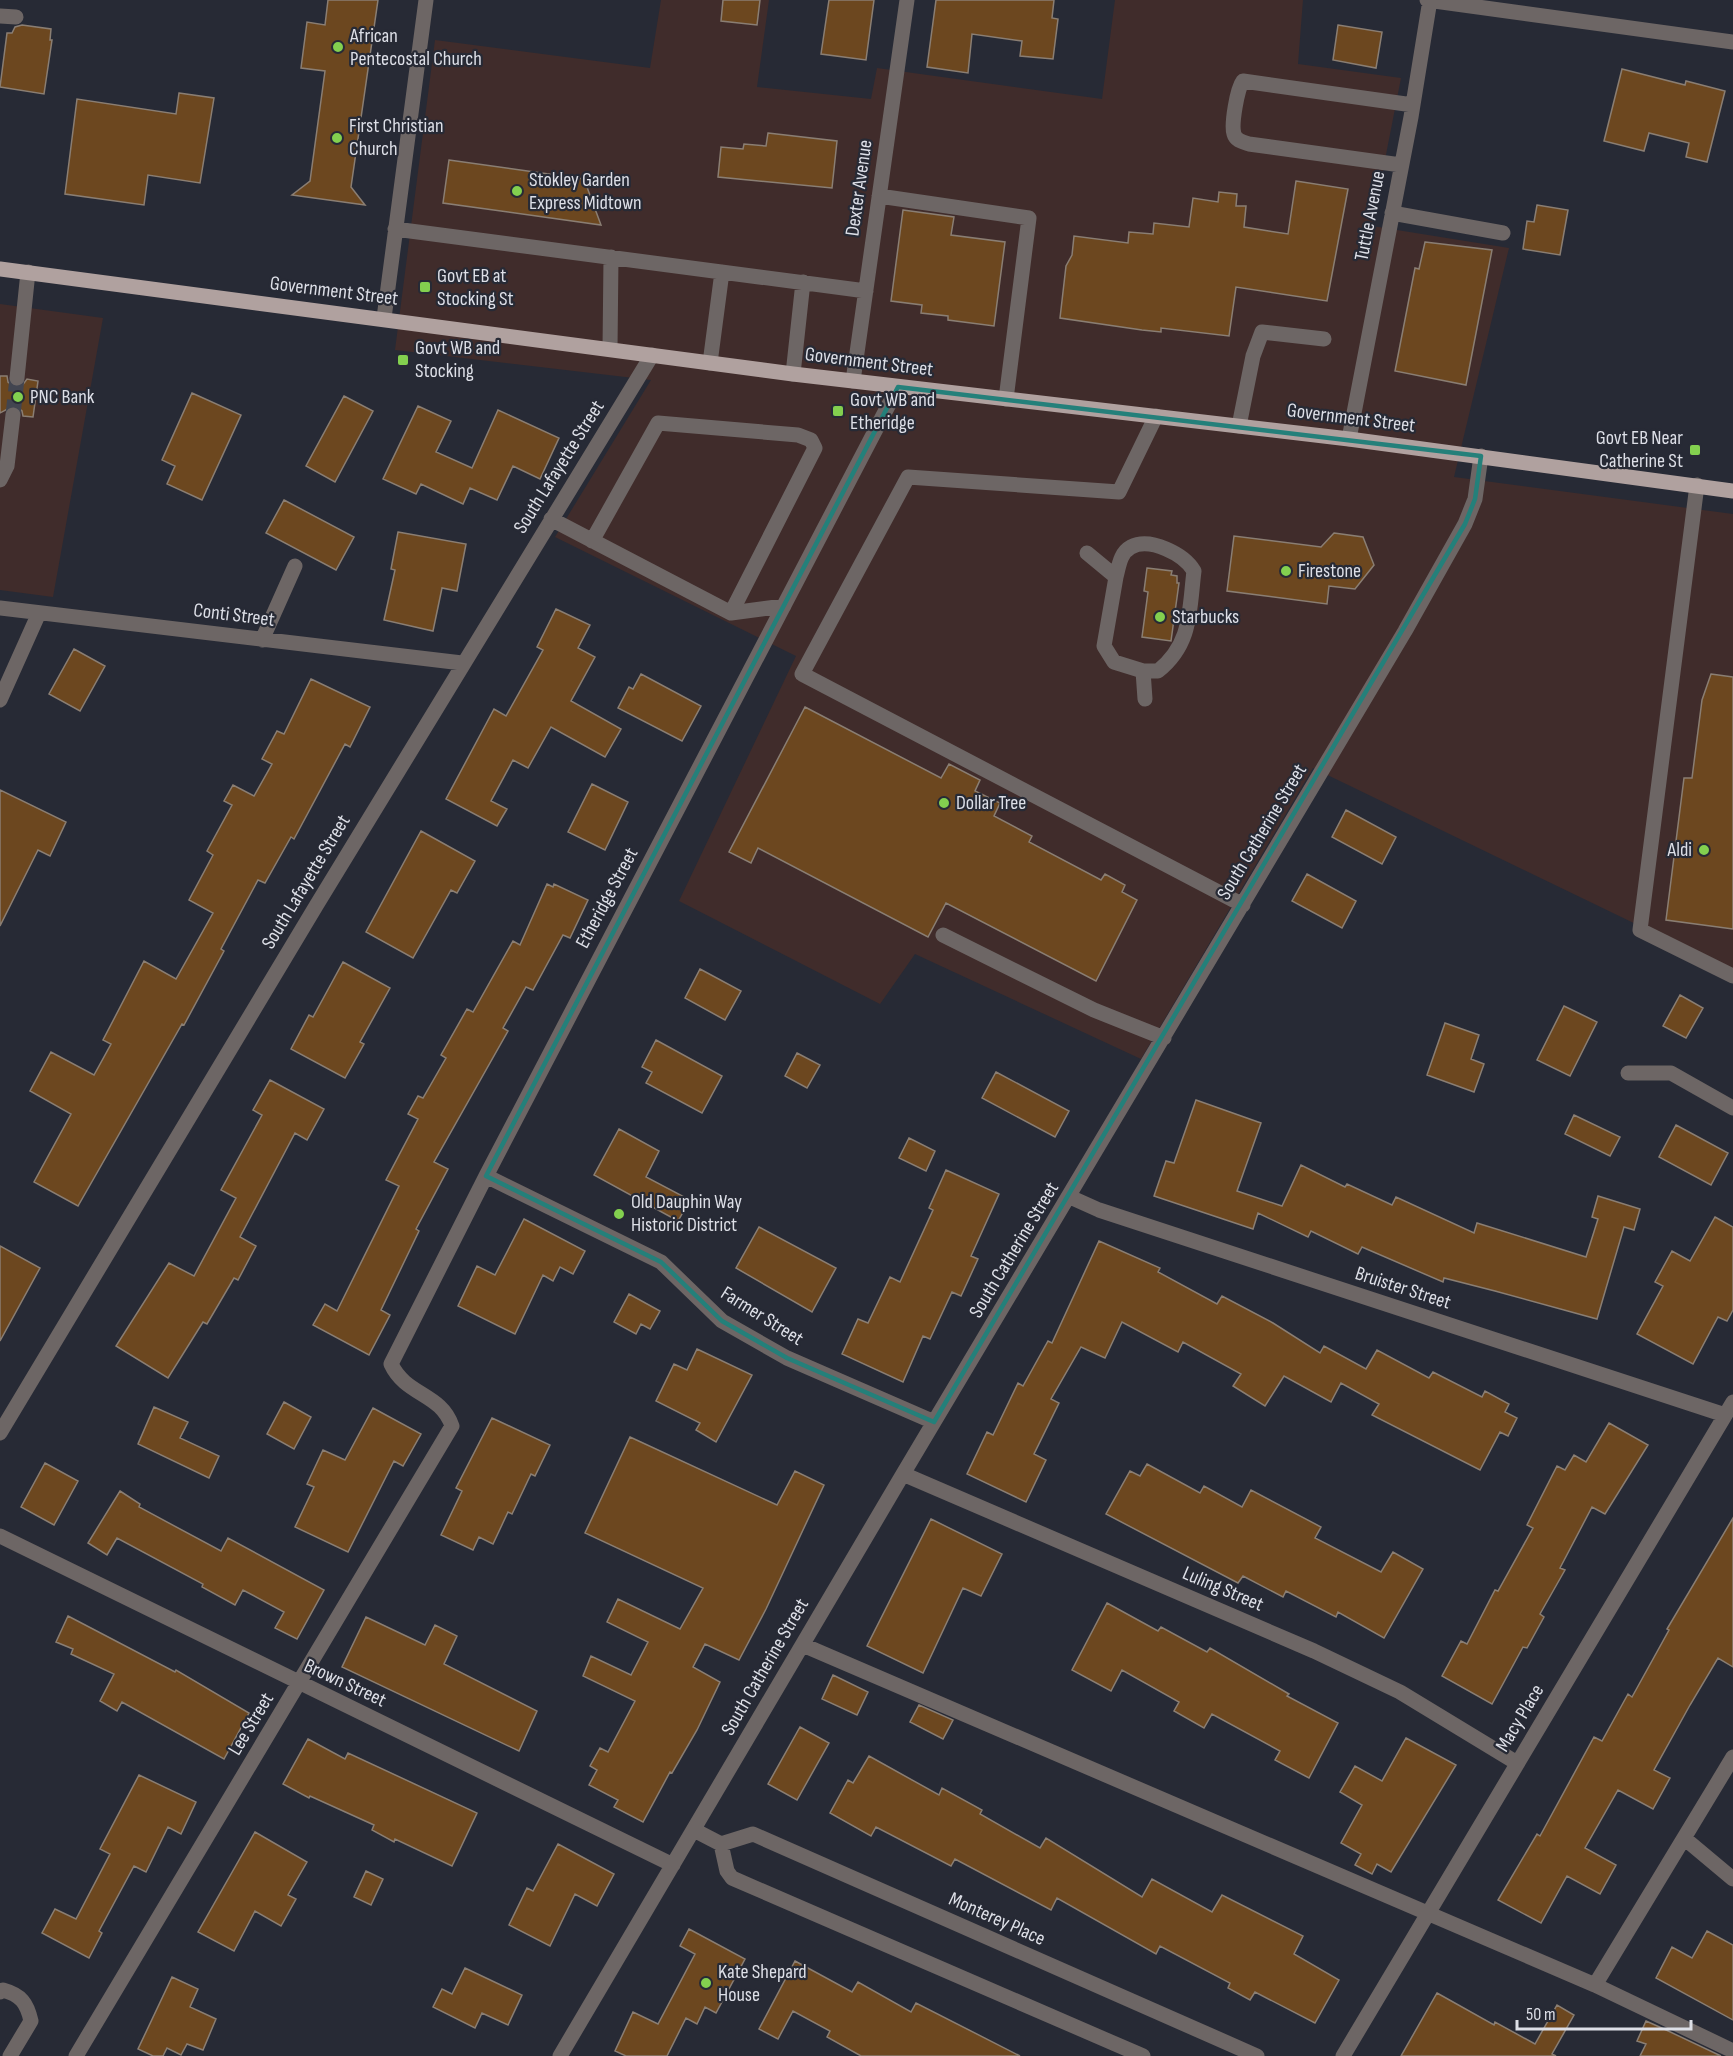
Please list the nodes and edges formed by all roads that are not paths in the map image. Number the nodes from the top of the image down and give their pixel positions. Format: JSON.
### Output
{"nodes":[{"id":1,"x":426,"y":0,"type":"edge"},
{"id":2,"x":907,"y":0,"type":"edge"},
{"id":3,"x":1429,"y":0,"type":"edge"},
{"id":4,"x":0,"y":16,"type":"edge"},
{"id":5,"x":16,"y":17,"type":"dead end"},
{"id":6,"x":1733,"y":42,"type":"edge"},
{"id":7,"x":1413,"y":105,"type":"junction"},
{"id":8,"x":1401,"y":165,"type":"junction"},
{"id":9,"x":879,"y":196,"type":"junction"},
{"id":10,"x":1392,"y":213,"type":"junction"},
{"id":11,"x":395,"y":230,"type":"junction"},
{"id":12,"x":1503,"y":233,"type":"dead end"},
{"id":13,"x":611,"y":257,"type":"junction"},
{"id":14,"x":0,"y":268,"type":"edge"},
{"id":15,"x":28,"y":272,"type":"junction"},
{"id":16,"x":722,"y":272,"type":"junction"},
{"id":17,"x":803,"y":282,"type":"junction"},
{"id":18,"x":866,"y":291,"type":"junction"},
{"id":19,"x":384,"y":318,"type":"junction"},
{"id":20,"x":1324,"y":339,"type":"dead end"},
{"id":21,"x":610,"y":350,"type":"junction"},
{"id":22,"x":652,"y":355,"type":"junction"},
{"id":23,"x":710,"y":363,"type":"junction"},
{"id":24,"x":793,"y":374,"type":"junction"},
{"id":25,"x":17,"y":378,"type":"tunnel mouth"},
{"id":26,"x":853,"y":381,"type":"junction"},
{"id":27,"x":898,"y":387,"type":"junction"},
{"id":28,"x":1006,"y":399,"type":"junction"},
{"id":29,"x":13,"y":415,"type":"tunnel mouth"},
{"id":30,"x":1156,"y":416,"type":"junction"},
{"id":31,"x":1239,"y":426,"type":"junction"},
{"id":32,"x":1349,"y":439,"type":"junction"},
{"id":33,"x":1481,"y":456,"type":"junction"},
{"id":34,"x":0,"y":480,"type":"edge"},
{"id":35,"x":1697,"y":485,"type":"junction"},
{"id":36,"x":1733,"y":490,"type":"edge"},
{"id":37,"x":551,"y":519,"type":"junction"},
{"id":38,"x":592,"y":541,"type":"junction"},
{"id":39,"x":1087,"y":554,"type":"dead end"},
{"id":40,"x":295,"y":566,"type":"dead end"},
{"id":41,"x":1116,"y":576,"type":"junction"},
{"id":42,"x":784,"y":606,"type":"junction"},
{"id":43,"x":0,"y":608,"type":"edge"},
{"id":44,"x":731,"y":613,"type":"junction"},
{"id":45,"x":39,"y":614,"type":"junction"},
{"id":46,"x":262,"y":640,"type":"junction"},
{"id":47,"x":462,"y":663,"type":"junction"},
{"id":48,"x":1143,"y":671,"type":"junction"},
{"id":49,"x":1145,"y":699,"type":"dead end"},
{"id":50,"x":0,"y":700,"type":"edge"},
{"id":51,"x":1243,"y":905,"type":"junction"},
{"id":52,"x":943,"y":935,"type":"dead end"},
{"id":53,"x":1733,"y":976,"type":"edge"},
{"id":54,"x":1164,"y":1038,"type":"junction"},
{"id":55,"x":1628,"y":1073,"type":"dead end"},
{"id":56,"x":1733,"y":1108,"type":"edge"},
{"id":57,"x":486,"y":1176,"type":"junction"},
{"id":58,"x":1070,"y":1197,"type":"junction"},
{"id":59,"x":1729,"y":1408,"type":"edge"},
{"id":60,"x":447,"y":1410,"type":"joint"},
{"id":61,"x":934,"y":1422,"type":"junction"},
{"id":62,"x":0,"y":1433,"type":"edge"},
{"id":63,"x":903,"y":1474,"type":"junction"},
{"id":64,"x":0,"y":1536,"type":"edge"},
{"id":65,"x":803,"y":1645,"type":"junction"},
{"id":66,"x":299,"y":1684,"type":"junction"},
{"id":67,"x":1733,"y":1757,"type":"edge"},
{"id":68,"x":1517,"y":1762,"type":"junction"},
{"id":69,"x":694,"y":1830,"type":"junction"},
{"id":70,"x":1684,"y":1838,"type":"junction"},
{"id":71,"x":721,"y":1844,"type":"junction"},
{"id":72,"x":673,"y":1865,"type":"junction"},
{"id":73,"x":1733,"y":1879,"type":"edge"},
{"id":74,"x":1429,"y":1912,"type":"junction"},
{"id":75,"x":1595,"y":1985,"type":"junction"},
{"id":76,"x":0,"y":1992,"type":"edge"},
{"id":77,"x":1733,"y":2051,"type":"edge"},
{"id":78,"x":10,"y":2056,"type":"edge"},
{"id":79,"x":76,"y":2056,"type":"edge"},
{"id":80,"x":560,"y":2056,"type":"edge"},
{"id":81,"x":1143,"y":2056,"type":"edge"},
{"id":82,"x":1257,"y":2056,"type":"edge"},
{"id":83,"x":1343,"y":2056,"type":"edge"}],
"edges":[{"from":1,"to":11,"type":"street"},
{"from":2,"to":9,"type":"street","name":"Dexter Avenue"},
{"from":3,"to":6,"type":"street"},
{"from":3,"to":7,"type":"street","name":"Tuttle Avenue"},
{"from":4,"to":5,"type":"street"},
{"from":7,"to":8,"type":"street","name":"Tuttle Avenue"},
{"from":7,"to":8,"type":"street"},
{"from":8,"to":10,"type":"street","name":"Tuttle Avenue"},
{"from":9,"to":18,"type":"street","name":"Dexter Avenue"},
{"from":9,"to":28,"type":"street"},
{"from":10,"to":12,"type":"street"},
{"from":10,"to":32,"type":"street","name":"Tuttle Avenue"},
{"from":11,"to":13,"type":"street"},
{"from":11,"to":19,"type":"street"},
{"from":13,"to":16,"type":"street"},
{"from":13,"to":21,"type":"street"},
{"from":14,"to":15,"type":"main road","name":"Government Street"},
{"from":15,"to":19,"type":"main road","name":"Government Street"},
{"from":15,"to":25,"type":"street"},
{"from":16,"to":17,"type":"street"},
{"from":16,"to":23,"type":"street"},
{"from":17,"to":18,"type":"street"},
{"from":17,"to":24,"type":"street"},
{"from":18,"to":26,"type":"street","name":"Dexter Avenue"},
{"from":19,"to":21,"type":"main road","name":"Government Street"},
{"from":20,"to":31,"type":"street"},
{"from":21,"to":22,"type":"main road","name":"Government Street"},
{"from":22,"to":23,"type":"main road","name":"Government Street"},
{"from":22,"to":37,"type":"street","name":"South Lafayette Street"},
{"from":23,"to":24,"type":"main road","name":"Government Street"},
{"from":24,"to":26,"type":"main road","name":"Government Street"},
{"from":26,"to":27,"type":"main road","name":"Government Street"},
{"from":27,"to":28,"type":"main road","name":"Government Street"},
{"from":27,"to":42,"type":"street","name":"Etheridge Street"},
{"from":28,"to":30,"type":"main road","name":"Government Street"},
{"from":29,"to":34,"type":"street"},
{"from":30,"to":31,"type":"main road","name":"Government Street"},
{"from":30,"to":51,"type":"street"},
{"from":31,"to":32,"type":"main road","name":"Government Street"},
{"from":32,"to":33,"type":"main road","name":"Government Street"},
{"from":33,"to":35,"type":"main road","name":"Government Street"},
{"from":33,"to":51,"type":"street","name":"South Catherine Street"},
{"from":35,"to":36,"type":"main road","name":"Government Street"},
{"from":35,"to":53,"type":"street"},
{"from":37,"to":38,"type":"street"},
{"from":37,"to":47,"type":"street","name":"South Lafayette Street"},
{"from":38,"to":44,"type":"street"},
{"from":38,"to":44,"type":"street"},
{"from":39,"to":41,"type":"street"},
{"from":40,"to":46,"type":"street"},
{"from":41,"to":48,"type":"street"},
{"from":41,"to":48,"type":"street"},
{"from":42,"to":44,"type":"street"},
{"from":42,"to":57,"type":"street","name":"Etheridge Street"},
{"from":43,"to":45,"type":"street","name":"Conti Street"},
{"from":45,"to":46,"type":"street","name":"Conti Street"},
{"from":45,"to":50,"type":"street"},
{"from":46,"to":47,"type":"street","name":"Conti Street"},
{"from":47,"to":62,"type":"street","name":"South Lafayette Street"},
{"from":48,"to":49,"type":"street"},
{"from":51,"to":54,"type":"street","name":"South Catherine Street"},
{"from":52,"to":54,"type":"street"},
{"from":54,"to":58,"type":"street","name":"South Catherine Street"},
{"from":55,"to":56,"type":"street"},
{"from":57,"to":60,"type":"street","name":"Etheridge Street"},
{"from":57,"to":61,"type":"street","name":"Farmer Street"},
{"from":58,"to":59,"type":"street","name":"Bruister Street"},
{"from":58,"to":61,"type":"street","name":"South Catherine Street"},
{"from":59,"to":68,"type":"street","name":"Macy Place"},
{"from":60,"to":66,"type":"street","name":"Lee Street"},
{"from":61,"to":63,"type":"street","name":"South Catherine Street"},
{"from":63,"to":65,"type":"street","name":"South Catherine Street"},
{"from":63,"to":68,"type":"street","name":"Luling Street"},
{"from":64,"to":66,"type":"street","name":"Brown Street"},
{"from":65,"to":69,"type":"street","name":"South Catherine Street"},
{"from":65,"to":74,"type":"street"},
{"from":66,"to":72,"type":"street","name":"Brown Street"},
{"from":66,"to":79,"type":"street","name":"Lee Street"},
{"from":67,"to":70,"type":"street"},
{"from":68,"to":74,"type":"street","name":"Macy Place"},
{"from":69,"to":71,"type":"street"},
{"from":69,"to":72,"type":"street","name":"South Catherine Street"},
{"from":70,"to":73,"type":"street"},
{"from":70,"to":75,"type":"street"},
{"from":71,"to":81,"type":"street"},
{"from":71,"to":82,"type":"street","name":"Monterey Place"},
{"from":72,"to":80,"type":"street","name":"South Catherine Street"},
{"from":74,"to":75,"type":"street"},
{"from":74,"to":83,"type":"street","name":"Macy Place"},
{"from":75,"to":77,"type":"street"},
{"from":76,"to":78,"type":"street"}]}
